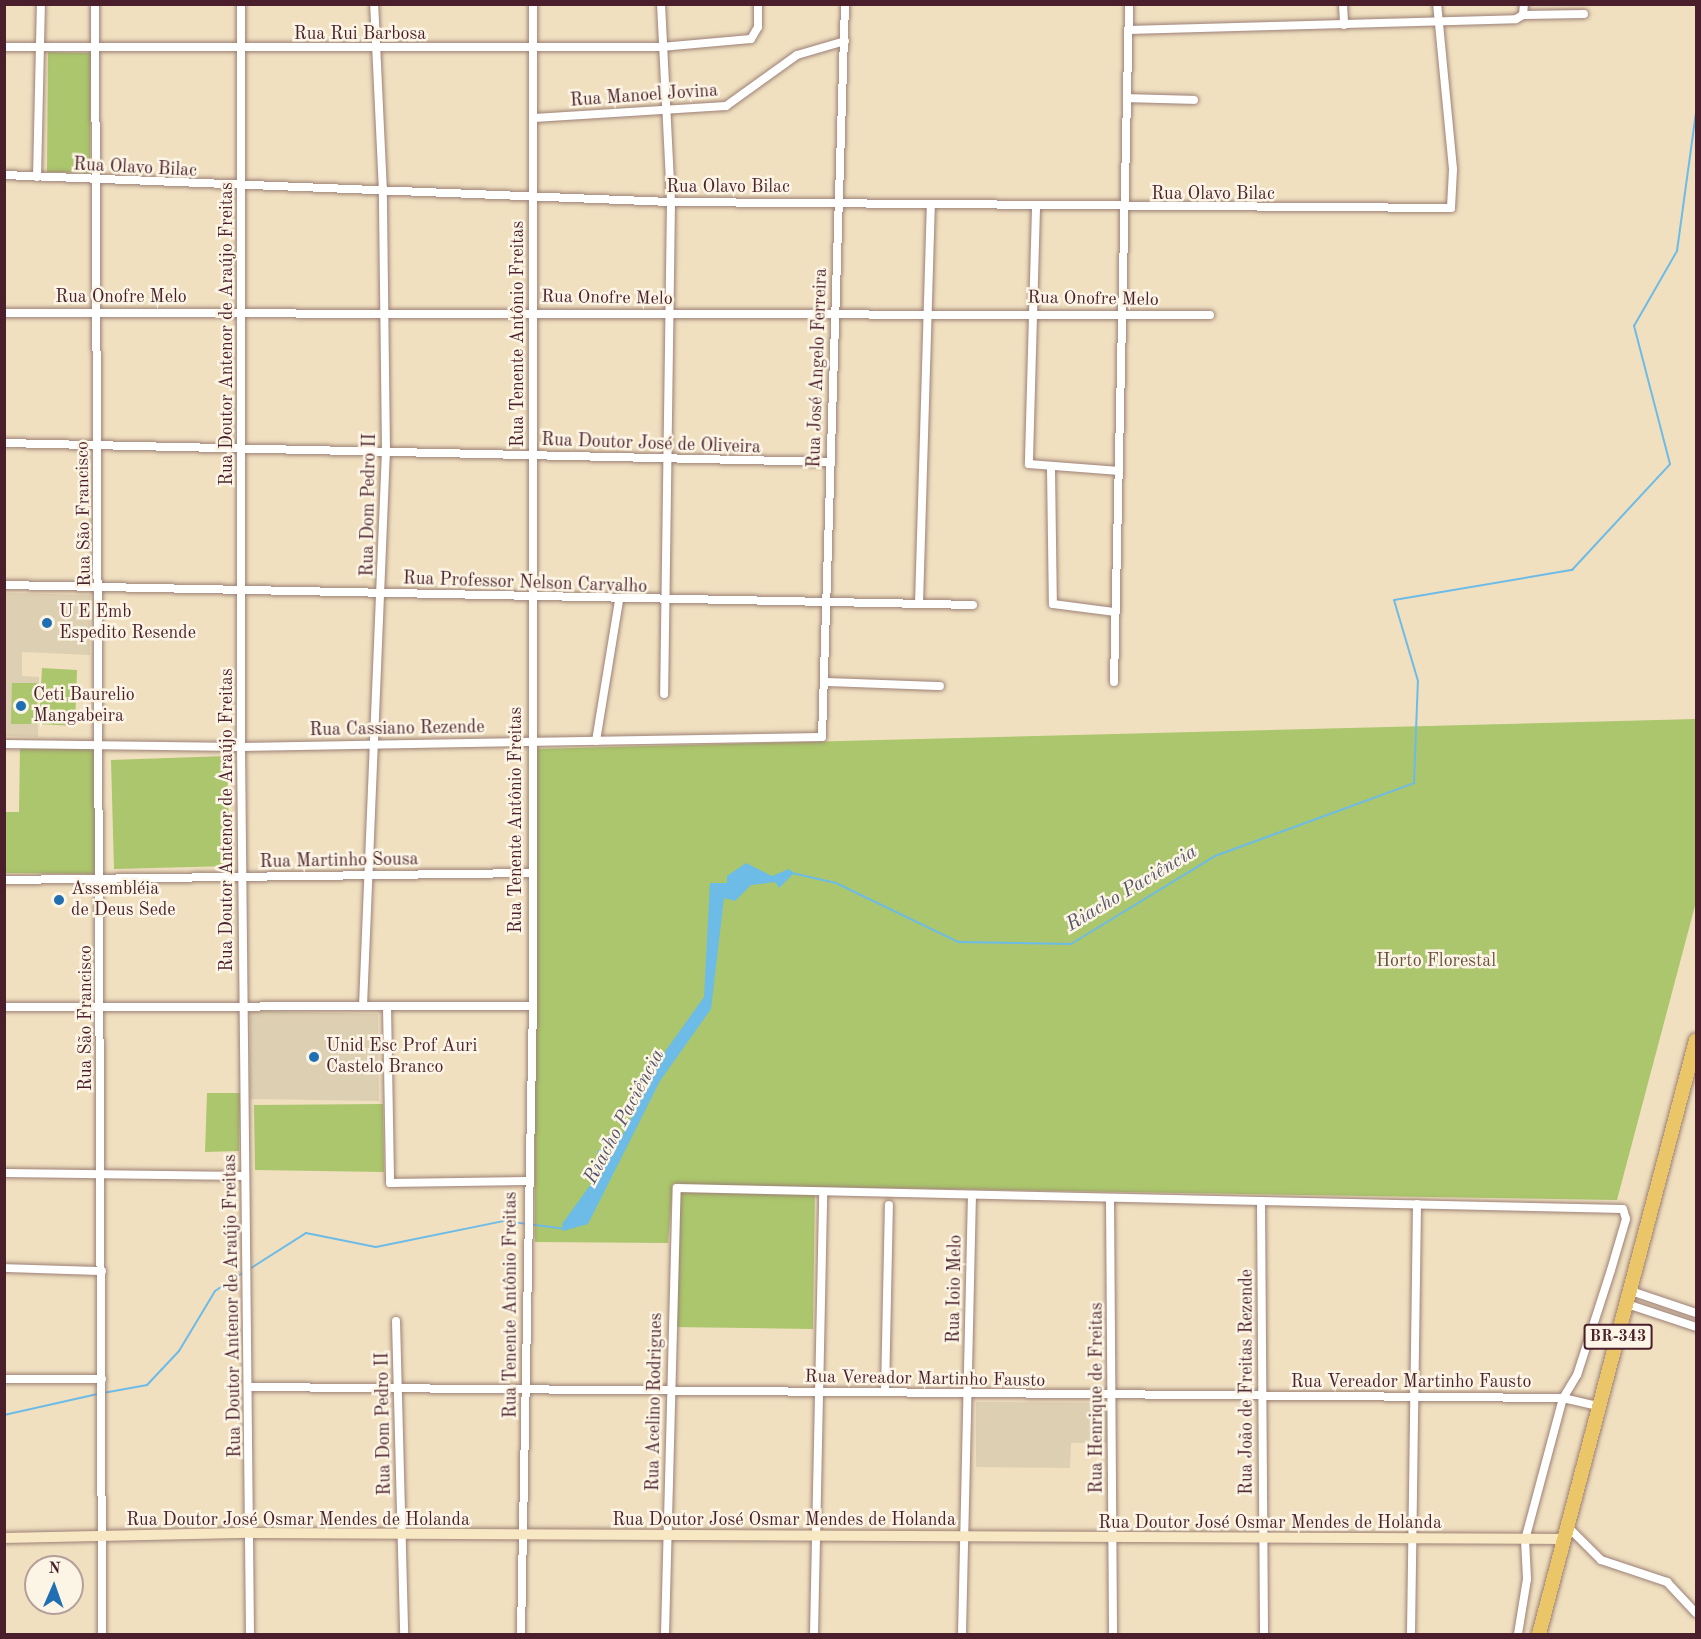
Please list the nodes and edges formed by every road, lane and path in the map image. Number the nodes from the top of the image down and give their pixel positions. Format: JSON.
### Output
{"nodes":[{"id":1,"x":41,"y":4,"type":"edge"},
{"id":2,"x":95,"y":4,"type":"edge"},
{"id":3,"x":241,"y":4,"type":"edge"},
{"id":4,"x":374,"y":4,"type":"edge"},
{"id":5,"x":533,"y":4,"type":"edge"},
{"id":6,"x":661,"y":4,"type":"edge"},
{"id":7,"x":758,"y":4,"type":"edge"},
{"id":8,"x":845,"y":4,"type":"edge"},
{"id":9,"x":1129,"y":4,"type":"edge"},
{"id":10,"x":1343,"y":4,"type":"edge"},
{"id":11,"x":1437,"y":4,"type":"edge"},
{"id":12,"x":1524,"y":4,"type":"edge"},
{"id":13,"x":1584,"y":14,"type":"dead end"},
{"id":14,"x":1520,"y":17,"type":"junction"},
{"id":15,"x":1439,"y":22,"type":"junction"},
{"id":16,"x":1344,"y":25,"type":"junction"},
{"id":17,"x":1128,"y":30,"type":"junction"},
{"id":18,"x":845,"y":41,"type":"junction"},
{"id":19,"x":4,"y":47,"type":"edge"},
{"id":20,"x":40,"y":47,"type":"junction"},
{"id":21,"x":661,"y":47,"type":"junction"},
{"id":22,"x":96,"y":48,"type":"junction"},
{"id":23,"x":241,"y":48,"type":"junction"},
{"id":24,"x":375,"y":49,"type":"junction"},
{"id":25,"x":534,"y":49,"type":"junction"},
{"id":26,"x":1127,"y":98,"type":"junction"},
{"id":27,"x":1194,"y":100,"type":"dead end"},
{"id":28,"x":666,"y":112,"type":"junction"},
{"id":29,"x":534,"y":118,"type":"junction"},
{"id":30,"x":4,"y":175,"type":"edge"},
{"id":31,"x":37,"y":177,"type":"junction"},
{"id":32,"x":97,"y":182,"type":"junction"},
{"id":33,"x":242,"y":189,"type":"junction"},
{"id":34,"x":383,"y":192,"type":"junction"},
{"id":35,"x":534,"y":197,"type":"junction"},
{"id":36,"x":670,"y":202,"type":"junction"},
{"id":37,"x":841,"y":203,"type":"junction"},
{"id":38,"x":931,"y":207,"type":"junction"},
{"id":39,"x":1036,"y":208,"type":"junction"},
{"id":40,"x":1127,"y":209,"type":"junction"},
{"id":41,"x":99,"y":312,"type":"junction"},
{"id":42,"x":386,"y":312,"type":"junction"},
{"id":43,"x":530,"y":312,"type":"junction"},
{"id":44,"x":4,"y":313,"type":"edge"},
{"id":45,"x":242,"y":313,"type":"junction"},
{"id":46,"x":667,"y":313,"type":"junction"},
{"id":47,"x":1031,"y":313,"type":"junction"},
{"id":48,"x":834,"y":314,"type":"junction"},
{"id":49,"x":929,"y":314,"type":"junction"},
{"id":50,"x":1123,"y":315,"type":"junction"},
{"id":51,"x":1210,"y":315,"type":"dead end"},
{"id":52,"x":4,"y":443,"type":"edge"},
{"id":53,"x":97,"y":446,"type":"junction"},
{"id":54,"x":242,"y":448,"type":"junction"},
{"id":55,"x":386,"y":451,"type":"junction"},
{"id":56,"x":532,"y":455,"type":"junction"},
{"id":57,"x":664,"y":461,"type":"junction"},
{"id":58,"x":829,"y":462,"type":"junction"},
{"id":59,"x":1051,"y":469,"type":"junction"},
{"id":60,"x":1119,"y":471,"type":"junction"},
{"id":61,"x":4,"y":585,"type":"edge"},
{"id":62,"x":100,"y":588,"type":"junction"},
{"id":63,"x":242,"y":589,"type":"junction"},
{"id":64,"x":381,"y":594,"type":"junction"},
{"id":65,"x":533,"y":598,"type":"junction"},
{"id":66,"x":619,"y":600,"type":"junction"},
{"id":67,"x":667,"y":603,"type":"junction"},
{"id":68,"x":919,"y":604,"type":"junction"},
{"id":69,"x":826,"y":605,"type":"junction"},
{"id":70,"x":973,"y":605,"type":"dead end"},
{"id":71,"x":1115,"y":612,"type":"junction"},
{"id":72,"x":824,"y":682,"type":"junction"},
{"id":73,"x":1114,"y":682,"type":"dead end"},
{"id":74,"x":940,"y":686,"type":"dead end"},
{"id":75,"x":664,"y":694,"type":"dead end"},
{"id":76,"x":823,"y":733,"type":"joint"},
{"id":77,"x":596,"y":741,"type":"junction"},
{"id":78,"x":530,"y":743,"type":"junction"},
{"id":79,"x":4,"y":744,"type":"edge"},
{"id":80,"x":100,"y":745,"type":"junction"},
{"id":81,"x":373,"y":745,"type":"junction"},
{"id":82,"x":241,"y":747,"type":"junction"},
{"id":83,"x":529,"y":873,"type":"junction"},
{"id":84,"x":368,"y":876,"type":"junction"},
{"id":85,"x":244,"y":877,"type":"junction"},
{"id":86,"x":100,"y":879,"type":"junction"},
{"id":87,"x":4,"y":880,"type":"edge"},
{"id":88,"x":100,"y":1004,"type":"junction"},
{"id":89,"x":243,"y":1005,"type":"junction"},
{"id":90,"x":363,"y":1006,"type":"junction"},
{"id":91,"x":387,"y":1006,"type":"junction"},
{"id":92,"x":533,"y":1006,"type":"junction"},
{"id":93,"x":4,"y":1007,"type":"edge"},
{"id":94,"x":1696,"y":1040,"type":"edge"},
{"id":95,"x":4,"y":1173,"type":"edge"},
{"id":96,"x":102,"y":1176,"type":"junction"},
{"id":97,"x":245,"y":1176,"type":"junction"},
{"id":98,"x":526,"y":1181,"type":"junction"},
{"id":99,"x":823,"y":1192,"type":"junction"},
{"id":100,"x":972,"y":1197,"type":"junction"},
{"id":101,"x":1110,"y":1198,"type":"junction"},
{"id":102,"x":1261,"y":1201,"type":"junction"},
{"id":103,"x":1417,"y":1204,"type":"junction"},
{"id":104,"x":889,"y":1205,"type":"dead end"},
{"id":105,"x":4,"y":1268,"type":"edge"},
{"id":106,"x":102,"y":1271,"type":"junction"},
{"id":107,"x":1629,"y":1298,"type":"junction"},
{"id":108,"x":1696,"y":1313,"type":"edge"},
{"id":109,"x":396,"y":1321,"type":"dead end"},
{"id":110,"x":1696,"y":1327,"type":"edge"},
{"id":111,"x":4,"y":1379,"type":"edge"},
{"id":112,"x":102,"y":1379,"type":"junction"},
{"id":113,"x":249,"y":1387,"type":"junction"},
{"id":114,"x":400,"y":1389,"type":"junction"},
{"id":115,"x":669,"y":1389,"type":"junction"},
{"id":116,"x":527,"y":1390,"type":"junction"},
{"id":117,"x":819,"y":1391,"type":"junction"},
{"id":118,"x":885,"y":1392,"type":"junction"},
{"id":119,"x":967,"y":1394,"type":"junction"},
{"id":120,"x":1263,"y":1397,"type":"junction"},
{"id":121,"x":1411,"y":1397,"type":"junction"},
{"id":122,"x":1113,"y":1398,"type":"junction"},
{"id":123,"x":1563,"y":1398,"type":"junction"},
{"id":124,"x":1599,"y":1406,"type":"junction"},
{"id":125,"x":1565,"y":1532,"type":"junction"},
{"id":126,"x":251,"y":1533,"type":"junction"},
{"id":127,"x":401,"y":1534,"type":"junction"},
{"id":128,"x":668,"y":1535,"type":"junction"},
{"id":129,"x":524,"y":1536,"type":"junction"},
{"id":130,"x":818,"y":1536,"type":"junction"},
{"id":131,"x":4,"y":1538,"type":"edge"},
{"id":132,"x":104,"y":1538,"type":"junction"},
{"id":133,"x":965,"y":1538,"type":"junction"},
{"id":134,"x":1113,"y":1539,"type":"junction"},
{"id":135,"x":1262,"y":1540,"type":"junction"},
{"id":136,"x":1409,"y":1540,"type":"junction"},
{"id":137,"x":1525,"y":1540,"type":"junction"},
{"id":138,"x":1696,"y":1613,"type":"edge"},
{"id":139,"x":102,"y":1635,"type":"edge"},
{"id":140,"x":250,"y":1635,"type":"edge"},
{"id":141,"x":404,"y":1635,"type":"edge"},
{"id":142,"x":521,"y":1635,"type":"edge"},
{"id":143,"x":665,"y":1635,"type":"edge"},
{"id":144,"x":814,"y":1635,"type":"edge"},
{"id":145,"x":962,"y":1635,"type":"edge"},
{"id":146,"x":1113,"y":1635,"type":"edge"},
{"id":147,"x":1264,"y":1635,"type":"edge"},
{"id":148,"x":1411,"y":1635,"type":"edge"},
{"id":149,"x":1518,"y":1635,"type":"edge"},
{"id":150,"x":1539,"y":1635,"type":"edge"}],
"edges":[{"from":1,"to":20,"type":"street"},
{"from":2,"to":22,"type":"street","name":"Rua São Francisco"},
{"from":3,"to":23,"type":"street","name":"Rua Doutor Antenor de Araújo Freitas"},
{"from":4,"to":24,"type":"street","name":"Rua Dom Pedro II"},
{"from":5,"to":25,"type":"street","name":"Rua Tenente Antônio Freitas"},
{"from":6,"to":21,"type":"street"},
{"from":7,"to":21,"type":"street","name":"Rua Rui Barbosa"},
{"from":8,"to":18,"type":"street","name":"Rua José Angelo Ferreira"},
{"from":9,"to":17,"type":"street"},
{"from":10,"to":16,"type":"street"},
{"from":11,"to":15,"type":"street"},
{"from":12,"to":14,"type":"street"},
{"from":13,"to":14,"type":"street"},
{"from":14,"to":15,"type":"street"},
{"from":15,"to":16,"type":"street"},
{"from":15,"to":40,"type":"street","name":"Rua Olavo Bilac"},
{"from":16,"to":17,"type":"street"},
{"from":17,"to":26,"type":"street"},
{"from":18,"to":28,"type":"street","name":"Rua Manoel Jovina"},
{"from":18,"to":37,"type":"street","name":"Rua José Angelo Ferreira"},
{"from":19,"to":20,"type":"street","name":"Rua Rui Barbosa"},
{"from":20,"to":22,"type":"street","name":"Rua Rui Barbosa"},
{"from":20,"to":31,"type":"street"},
{"from":21,"to":25,"type":"street","name":"Rua Rui Barbosa"},
{"from":21,"to":28,"type":"street"},
{"from":22,"to":23,"type":"street","name":"Rua Rui Barbosa"},
{"from":22,"to":32,"type":"street","name":"Rua São Francisco"},
{"from":23,"to":24,"type":"street","name":"Rua Rui Barbosa"},
{"from":23,"to":33,"type":"street","name":"Rua Doutor Antenor de Araújo Freitas"},
{"from":24,"to":25,"type":"street","name":"Rua Rui Barbosa"},
{"from":24,"to":34,"type":"street","name":"Rua Dom Pedro II"},
{"from":25,"to":29,"type":"street","name":"Rua Tenente Antônio Freitas"},
{"from":26,"to":27,"type":"street"},
{"from":26,"to":40,"type":"street"},
{"from":28,"to":29,"type":"street","name":"Rua Manoel Jovina"},
{"from":28,"to":36,"type":"street"},
{"from":29,"to":35,"type":"street","name":"Rua Tenente Antônio Freitas"},
{"from":30,"to":31,"type":"street","name":"Rua Olavo Bilac"},
{"from":31,"to":32,"type":"street","name":"Rua Olavo Bilac"},
{"from":32,"to":33,"type":"street","name":"Rua Olavo Bilac"},
{"from":32,"to":41,"type":"street","name":"Rua São Francisco"},
{"from":33,"to":34,"type":"street","name":"Rua Olavo Bilac"},
{"from":33,"to":45,"type":"street","name":"Rua Doutor Antenor de Araújo Freitas"},
{"from":34,"to":35,"type":"street","name":"Rua Olavo Bilac"},
{"from":34,"to":42,"type":"street","name":"Rua Dom Pedro II"},
{"from":35,"to":36,"type":"street","name":"Rua Olavo Bilac"},
{"from":35,"to":43,"type":"street","name":"Rua Tenente Antônio Freitas"},
{"from":36,"to":37,"type":"street","name":"Rua Olavo Bilac"},
{"from":36,"to":46,"type":"street"},
{"from":37,"to":38,"type":"street","name":"Rua Olavo Bilac"},
{"from":37,"to":48,"type":"street","name":"Rua José Angelo Ferreira"},
{"from":38,"to":39,"type":"street","name":"Rua Olavo Bilac"},
{"from":38,"to":49,"type":"street"},
{"from":39,"to":40,"type":"street","name":"Rua Olavo Bilac"},
{"from":39,"to":47,"type":"street"},
{"from":40,"to":50,"type":"street"},
{"from":41,"to":44,"type":"street","name":"Rua Onofre Melo"},
{"from":41,"to":45,"type":"street","name":"Rua Onofre Melo"},
{"from":41,"to":53,"type":"street","name":"Rua São Francisco"},
{"from":42,"to":43,"type":"street","name":"Rua Onofre Melo"},
{"from":42,"to":45,"type":"street","name":"Rua Onofre Melo"},
{"from":42,"to":55,"type":"street","name":"Rua Dom Pedro II"},
{"from":43,"to":46,"type":"street","name":"Rua Onofre Melo"},
{"from":43,"to":56,"type":"street","name":"Rua Tenente Antônio Freitas"},
{"from":45,"to":54,"type":"street","name":"Rua Doutor Antenor de Araújo Freitas"},
{"from":46,"to":48,"type":"street","name":"Rua Onofre Melo"},
{"from":46,"to":57,"type":"street"},
{"from":47,"to":49,"type":"street","name":"Rua Onofre Melo"},
{"from":47,"to":50,"type":"street","name":"Rua Onofre Melo"},
{"from":47,"to":59,"type":"street"},
{"from":48,"to":49,"type":"street","name":"Rua Onofre Melo"},
{"from":48,"to":58,"type":"street","name":"Rua José Angelo Ferreira"},
{"from":49,"to":68,"type":"street"},
{"from":50,"to":51,"type":"street","name":"Rua Onofre Melo"},
{"from":50,"to":60,"type":"street"},
{"from":52,"to":53,"type":"street","name":"Rua Doutor José de Oliveira"},
{"from":53,"to":54,"type":"street","name":"Rua Doutor José de Oliveira"},
{"from":53,"to":62,"type":"street","name":"Rua São Francisco"},
{"from":54,"to":55,"type":"street","name":"Rua Doutor José de Oliveira"},
{"from":54,"to":63,"type":"street","name":"Rua Doutor Antenor de Araújo Freitas"},
{"from":55,"to":56,"type":"street","name":"Rua Doutor José de Oliveira"},
{"from":55,"to":64,"type":"street","name":"Rua Dom Pedro II"},
{"from":56,"to":57,"type":"street","name":"Rua Doutor José de Oliveira"},
{"from":56,"to":65,"type":"street","name":"Rua Tenente Antônio Freitas"},
{"from":57,"to":58,"type":"street","name":"Rua Doutor José de Oliveira"},
{"from":57,"to":67,"type":"street"},
{"from":58,"to":69,"type":"street","name":"Rua José Angelo Ferreira"},
{"from":59,"to":60,"type":"street"},
{"from":59,"to":71,"type":"street"},
{"from":60,"to":71,"type":"street"},
{"from":61,"to":62,"type":"street","name":"Rua Professor Nelson Carvalho"},
{"from":62,"to":63,"type":"street","name":"Rua Professor Nelson Carvalho"},
{"from":62,"to":80,"type":"street","name":"Rua São Francisco"},
{"from":63,"to":64,"type":"street","name":"Rua Professor Nelson Carvalho"},
{"from":63,"to":82,"type":"street","name":"Rua Doutor Antenor de Araújo Freitas"},
{"from":64,"to":65,"type":"street","name":"Rua Professor Nelson Carvalho"},
{"from":64,"to":81,"type":"street","name":"Rua Dom Pedro II"},
{"from":65,"to":66,"type":"street","name":"Rua Professor Nelson Carvalho"},
{"from":65,"to":78,"type":"street","name":"Rua Tenente Antônio Freitas"},
{"from":66,"to":67,"type":"street","name":"Rua Professor Nelson Carvalho"},
{"from":66,"to":77,"type":"street"},
{"from":67,"to":69,"type":"street","name":"Rua Professor Nelson Carvalho"},
{"from":67,"to":75,"type":"street"},
{"from":68,"to":69,"type":"street","name":"Rua Professor Nelson Carvalho"},
{"from":68,"to":70,"type":"street","name":"Rua Professor Nelson Carvalho"},
{"from":69,"to":72,"type":"street","name":"Rua José Angelo Ferreira"},
{"from":71,"to":73,"type":"street"},
{"from":72,"to":74,"type":"street"},
{"from":72,"to":76,"type":"street","name":"Rua José Angelo Ferreira"},
{"from":76,"to":77,"type":"street","name":"Rua Cassiano Rezende"},
{"from":77,"to":78,"type":"street","name":"Rua Cassiano Rezende"},
{"from":78,"to":81,"type":"street","name":"Rua Cassiano Rezende"},
{"from":78,"to":83,"type":"street","name":"Rua Tenente Antônio Freitas"},
{"from":79,"to":80,"type":"street","name":"Rua Cassiano Rezende"},
{"from":80,"to":82,"type":"street","name":"Rua Cassiano Rezende"},
{"from":80,"to":86,"type":"street","name":"Rua São Francisco"},
{"from":81,"to":82,"type":"street","name":"Rua Cassiano Rezende"},
{"from":81,"to":84,"type":"street","name":"Rua Dom Pedro II"},
{"from":82,"to":85,"type":"street","name":"Rua Doutor Antenor de Araújo Freitas"},
{"from":83,"to":84,"type":"street","name":"Rua Martinho Sousa"},
{"from":83,"to":92,"type":"street","name":"Rua Tenente Antônio Freitas"},
{"from":84,"to":85,"type":"street","name":"Rua Martinho Sousa"},
{"from":84,"to":90,"type":"street","name":"Rua Dom Pedro II"},
{"from":85,"to":86,"type":"street","name":"Rua Martinho Sousa"},
{"from":85,"to":89,"type":"street","name":"Rua Doutor Antenor de Araújo Freitas"},
{"from":86,"to":87,"type":"street","name":"Rua Martinho Sousa"},
{"from":86,"to":88,"type":"street","name":"Rua São Francisco"},
{"from":88,"to":89,"type":"street"},
{"from":88,"to":93,"type":"street"},
{"from":88,"to":96,"type":"street","name":"Rua São Francisco"},
{"from":89,"to":90,"type":"street"},
{"from":89,"to":97,"type":"street","name":"Rua Doutor Antenor de Araújo Freitas"},
{"from":90,"to":91,"type":"street"},
{"from":91,"to":92,"type":"street"},
{"from":91,"to":98,"type":"street"},
{"from":92,"to":98,"type":"street","name":"Rua Tenente Antônio Freitas"},
{"from":94,"to":107,"type":"highway","number":"BR-343"},
{"from":95,"to":96,"type":"street"},
{"from":96,"to":97,"type":"street"},
{"from":96,"to":106,"type":"street","name":"Rua São Francisco"},
{"from":97,"to":113,"type":"street","name":"Rua Doutor Antenor de Araújo Freitas"},
{"from":98,"to":116,"type":"street","name":"Rua Tenente Antônio Freitas"},
{"from":99,"to":100,"type":"street"},
{"from":99,"to":115,"type":"street","name":"Rua Acelino Rodrigues"},
{"from":99,"to":117,"type":"street"},
{"from":100,"to":101,"type":"street"},
{"from":100,"to":119,"type":"street","name":"Rua Ioio Melo"},
{"from":101,"to":102,"type":"street"},
{"from":101,"to":122,"type":"street","name":"Rua Henrique de Freitas"},
{"from":102,"to":103,"type":"street"},
{"from":102,"to":120,"type":"street","name":"Rua João de Freitas Rezende"},
{"from":103,"to":121,"type":"street"},
{"from":103,"to":123,"type":"street"},
{"from":104,"to":118,"type":"street"},
{"from":105,"to":106,"type":"street"},
{"from":106,"to":112,"type":"street","name":"Rua São Francisco"},
{"from":107,"to":108,"type":"street"},
{"from":107,"to":110,"type":"street"},
{"from":107,"to":124,"type":"highway","number":"BR-343"},
{"from":109,"to":114,"type":"street","name":"Rua Dom Pedro II"},
{"from":111,"to":112,"type":"street"},
{"from":112,"to":132,"type":"street","name":"Rua São Francisco"},
{"from":113,"to":114,"type":"street","name":"Rua Vereador Martinho Fausto"},
{"from":113,"to":126,"type":"street","name":"Rua Doutor Antenor de Araújo Freitas"},
{"from":114,"to":116,"type":"street","name":"Rua Vereador Martinho Fausto"},
{"from":114,"to":127,"type":"street","name":"Rua Dom Pedro II"},
{"from":115,"to":116,"type":"street","name":"Rua Vereador Martinho Fausto"},
{"from":115,"to":117,"type":"street","name":"Rua Vereador Martinho Fausto"},
{"from":115,"to":128,"type":"street","name":"Rua Acelino Rodrigues"},
{"from":116,"to":129,"type":"street","name":"Rua Tenente Antônio Freitas"},
{"from":117,"to":118,"type":"street","name":"Rua Vereador Martinho Fausto"},
{"from":117,"to":130,"type":"street"},
{"from":118,"to":119,"type":"street","name":"Rua Vereador Martinho Fausto"},
{"from":119,"to":122,"type":"street","name":"Rua Vereador Martinho Fausto"},
{"from":119,"to":133,"type":"street","name":"Rua Ioio Melo"},
{"from":120,"to":121,"type":"street","name":"Rua Vereador Martinho Fausto"},
{"from":120,"to":122,"type":"street","name":"Rua Vereador Martinho Fausto"},
{"from":120,"to":135,"type":"street","name":"Rua João de Freitas Rezende"},
{"from":121,"to":123,"type":"street","name":"Rua Vereador Martinho Fausto"},
{"from":121,"to":136,"type":"street"},
{"from":122,"to":134,"type":"street","name":"Rua Henrique de Freitas"},
{"from":123,"to":124,"type":"street","name":"Rua Vereador Martinho Fausto"},
{"from":123,"to":137,"type":"street"},
{"from":124,"to":125,"type":"highway","number":"BR-343"},
{"from":125,"to":137,"type":"street","name":"Rua Doutor José Osmar Mendes de Holanda"},
{"from":125,"to":138,"type":"street"},
{"from":125,"to":150,"type":"highway","number":"BR-343"},
{"from":126,"to":127,"type":"street","name":"Rua Doutor José Osmar Mendes de Holanda"},
{"from":126,"to":132,"type":"street","name":"Rua Doutor José Osmar Mendes de Holanda"},
{"from":126,"to":140,"type":"street","name":"Rua Doutor Antenor de Araújo Freitas"},
{"from":127,"to":129,"type":"street","name":"Rua Doutor José Osmar Mendes de Holanda"},
{"from":127,"to":141,"type":"street","name":"Rua Dom Pedro II"},
{"from":128,"to":129,"type":"street","name":"Rua Doutor José Osmar Mendes de Holanda"},
{"from":128,"to":130,"type":"street","name":"Rua Doutor José Osmar Mendes de Holanda"},
{"from":128,"to":143,"type":"street","name":"Rua Acelino Rodrigues"},
{"from":129,"to":142,"type":"street","name":"Rua Tenente Antônio Freitas"},
{"from":130,"to":133,"type":"street","name":"Rua Doutor José Osmar Mendes de Holanda"},
{"from":130,"to":144,"type":"street"},
{"from":131,"to":132,"type":"street","name":"Rua Doutor José Osmar Mendes de Holanda"},
{"from":132,"to":139,"type":"street","name":"Rua São Francisco"},
{"from":133,"to":134,"type":"street","name":"Rua Doutor José Osmar Mendes de Holanda"},
{"from":133,"to":145,"type":"street","name":"Rua Ioio Melo"},
{"from":134,"to":135,"type":"street","name":"Rua Doutor José Osmar Mendes de Holanda"},
{"from":134,"to":146,"type":"street","name":"Rua Henrique de Freitas"},
{"from":135,"to":136,"type":"street","name":"Rua Doutor José Osmar Mendes de Holanda"},
{"from":135,"to":147,"type":"street","name":"Rua João de Freitas Rezende"},
{"from":136,"to":137,"type":"street","name":"Rua Doutor José Osmar Mendes de Holanda"},
{"from":136,"to":148,"type":"street"},
{"from":137,"to":149,"type":"street"}]}
